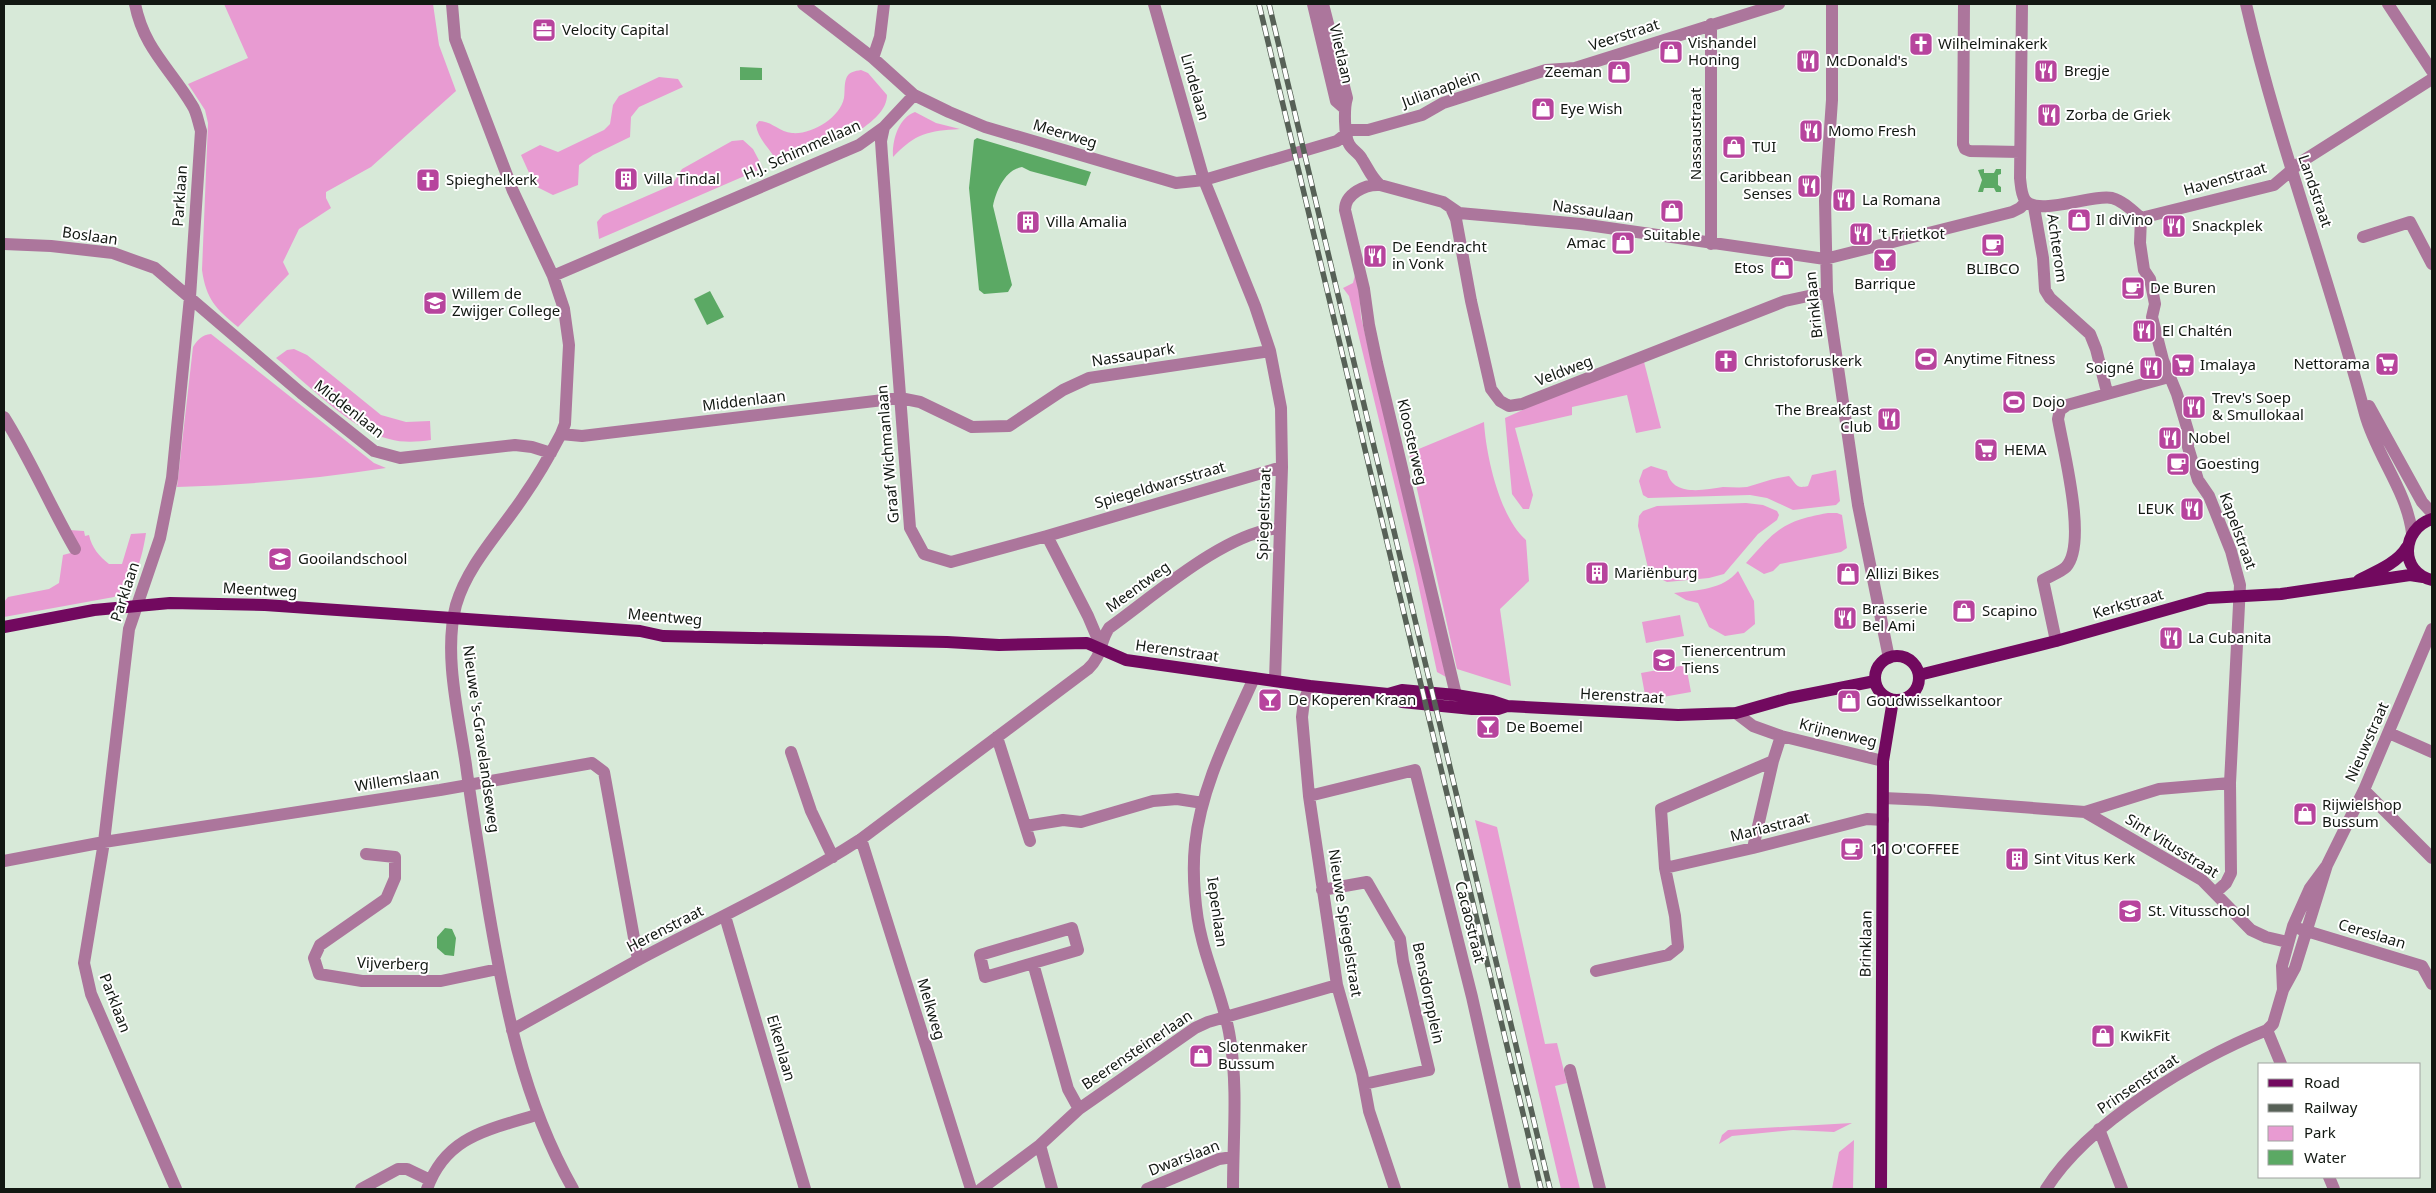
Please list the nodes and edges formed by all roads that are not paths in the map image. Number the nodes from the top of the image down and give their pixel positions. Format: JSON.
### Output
{"nodes":[{"id":1,"x":135,"y":4,"type":"edge"},
{"id":2,"x":452,"y":4,"type":"edge"},
{"id":3,"x":803,"y":4,"type":"edge"},
{"id":4,"x":884,"y":4,"type":"edge"},
{"id":5,"x":1154,"y":4,"type":"edge"},
{"id":6,"x":1313,"y":4,"type":"edge"},
{"id":7,"x":1322,"y":4,"type":"edge"},
{"id":8,"x":1779,"y":4,"type":"edge"},
{"id":9,"x":1832,"y":4,"type":"edge"},
{"id":10,"x":1964,"y":4,"type":"edge"},
{"id":11,"x":2022,"y":4,"type":"edge"},
{"id":12,"x":2246,"y":4,"type":"edge"},
{"id":13,"x":2388,"y":4,"type":"edge"},
{"id":14,"x":1711,"y":24,"type":"junction"},
{"id":15,"x":873,"y":58,"type":"junction"},
{"id":16,"x":1546,"y":70,"type":"joint"},
{"id":17,"x":2432,"y":71,"type":"edge"},
{"id":18,"x":2432,"y":79,"type":"edge"},
{"id":19,"x":914,"y":95,"type":"junction"},
{"id":20,"x":1344,"y":108,"type":"junction"},
{"id":21,"x":884,"y":127,"type":"junction"},
{"id":22,"x":1346,"y":132,"type":"junction"},
{"id":23,"x":2020,"y":152,"type":"junction"},
{"id":24,"x":1368,"y":170,"type":"junction"},
{"id":25,"x":2290,"y":171,"type":"junction"},
{"id":26,"x":1204,"y":180,"type":"junction"},
{"id":27,"x":1380,"y":185,"type":"junction"},
{"id":28,"x":1360,"y":190,"type":"junction"},
{"id":29,"x":2030,"y":204,"type":"junction"},
{"id":30,"x":1452,"y":210,"type":"junction"},
{"id":31,"x":2140,"y":218,"type":"junction"},
{"id":32,"x":2363,"y":237,"type":"dead end"},
{"id":33,"x":4,"y":244,"type":"edge"},
{"id":34,"x":1711,"y":244,"type":"junction"},
{"id":35,"x":1825,"y":259,"type":"junction"},
{"id":36,"x":2432,"y":264,"type":"edge"},
{"id":37,"x":553,"y":276,"type":"junction"},
{"id":38,"x":1827,"y":292,"type":"junction"},
{"id":39,"x":190,"y":296,"type":"junction"},
{"id":40,"x":1270,"y":351,"type":"junction"},
{"id":41,"x":2168,"y":377,"type":"junction"},
{"id":42,"x":2360,"y":387,"type":"junction"},
{"id":43,"x":2108,"y":392,"type":"junction"},
{"id":44,"x":900,"y":398,"type":"junction"},
{"id":45,"x":5,"y":421,"type":"edge"},
{"id":46,"x":561,"y":434,"type":"junction"},
{"id":47,"x":551,"y":453,"type":"junction"},
{"id":48,"x":1282,"y":467,"type":"junction"},
{"id":49,"x":2432,"y":513,"type":"edge"},
{"id":50,"x":2432,"y":519,"type":"edge"},
{"id":51,"x":1280,"y":528,"type":"junction"},
{"id":52,"x":2412,"y":533,"type":"junction"},
{"id":53,"x":1047,"y":536,"type":"junction"},
{"id":54,"x":2407,"y":547,"type":"junction"},
{"id":55,"x":75,"y":550,"type":"dead end"},
{"id":56,"x":2429,"y":580,"type":"edge"},
{"id":57,"x":2350,"y":584,"type":"junction"},
{"id":58,"x":2239,"y":595,"type":"junction"},
{"id":59,"x":138,"y":606,"type":"junction"},
{"id":60,"x":453,"y":618,"type":"junction"},
{"id":61,"x":4,"y":626,"type":"edge"},
{"id":62,"x":2432,"y":629,"type":"edge"},
{"id":63,"x":2056,"y":642,"type":"junction"},
{"id":64,"x":1102,"y":649,"type":"junction"},
{"id":65,"x":1889,"y":658,"type":"junction"},
{"id":66,"x":1919,"y":675,"type":"junction"},
{"id":67,"x":1254,"y":678,"type":"junction"},
{"id":68,"x":1274,"y":680,"type":"junction"},
{"id":69,"x":1875,"y":681,"type":"junction"},
{"id":70,"x":1310,"y":686,"type":"junction"},
{"id":71,"x":1893,"y":700,"type":"junction"},
{"id":72,"x":1455,"y":701,"type":"junction"},
{"id":73,"x":1736,"y":713,"type":"junction"},
{"id":74,"x":2389,"y":733,"type":"junction"},
{"id":75,"x":1781,"y":736,"type":"junction"},
{"id":76,"x":997,"y":737,"type":"junction"},
{"id":77,"x":791,"y":752,"type":"dead end"},
{"id":78,"x":2432,"y":752,"type":"edge"},
{"id":79,"x":1773,"y":761,"type":"junction"},
{"id":80,"x":1883,"y":761,"type":"junction"},
{"id":81,"x":2230,"y":783,"type":"junction"},
{"id":82,"x":468,"y":785,"type":"junction"},
{"id":83,"x":2364,"y":790,"type":"junction"},
{"id":84,"x":1310,"y":796,"type":"junction"},
{"id":85,"x":1882,"y":798,"type":"junction"},
{"id":86,"x":1203,"y":803,"type":"junction"},
{"id":87,"x":2085,"y":812,"type":"junction"},
{"id":88,"x":1883,"y":820,"type":"junction"},
{"id":89,"x":1026,"y":826,"type":"junction"},
{"id":90,"x":861,"y":839,"type":"junction"},
{"id":91,"x":1030,"y":841,"type":"dead end"},
{"id":92,"x":104,"y":842,"type":"junction"},
{"id":93,"x":1753,"y":848,"type":"junction"},
{"id":94,"x":366,"y":854,"type":"dead end"},
{"id":95,"x":833,"y":857,"type":"junction"},
{"id":96,"x":2432,"y":858,"type":"edge"},
{"id":97,"x":4,"y":861,"type":"edge"},
{"id":98,"x":2327,"y":865,"type":"junction"},
{"id":99,"x":1665,"y":868,"type":"junction"},
{"id":100,"x":1322,"y":890,"type":"junction"},
{"id":101,"x":2215,"y":893,"type":"junction"},
{"id":102,"x":725,"y":916,"type":"junction"},
{"id":103,"x":2293,"y":926,"type":"junction"},
{"id":104,"x":2308,"y":931,"type":"junction"},
{"id":105,"x":2288,"y":942,"type":"junction"},
{"id":106,"x":638,"y":960,"type":"junction"},
{"id":107,"x":1032,"y":963,"type":"junction"},
{"id":108,"x":498,"y":968,"type":"junction"},
{"id":109,"x":1596,"y":971,"type":"dead end"},
{"id":110,"x":2432,"y":984,"type":"edge"},
{"id":111,"x":1336,"y":985,"type":"junction"},
{"id":112,"x":2283,"y":990,"type":"junction"},
{"id":113,"x":1225,"y":1017,"type":"junction"},
{"id":114,"x":512,"y":1030,"type":"junction"},
{"id":115,"x":2267,"y":1030,"type":"junction"},
{"id":116,"x":2281,"y":1063,"type":"edge"},
{"id":117,"x":1570,"y":1070,"type":"dead end"},
{"id":118,"x":1364,"y":1084,"type":"junction"},
{"id":119,"x":1080,"y":1110,"type":"junction"},
{"id":120,"x":536,"y":1115,"type":"junction"},
{"id":121,"x":2099,"y":1129,"type":"junction"},
{"id":122,"x":1040,"y":1145,"type":"junction"},
{"id":123,"x":1233,"y":1157,"type":"junction"},
{"id":124,"x":429,"y":1184,"type":"edge"},
{"id":125,"x":176,"y":1189,"type":"edge"},
{"id":126,"x":361,"y":1189,"type":"edge"},
{"id":127,"x":573,"y":1189,"type":"edge"},
{"id":128,"x":805,"y":1189,"type":"edge"},
{"id":129,"x":971,"y":1189,"type":"edge"},
{"id":130,"x":981,"y":1189,"type":"edge"},
{"id":131,"x":1052,"y":1189,"type":"edge"},
{"id":132,"x":1147,"y":1189,"type":"edge"},
{"id":133,"x":1233,"y":1189,"type":"edge"},
{"id":134,"x":1395,"y":1189,"type":"edge"},
{"id":135,"x":1515,"y":1189,"type":"edge"},
{"id":136,"x":1600,"y":1189,"type":"edge"},
{"id":137,"x":1881,"y":1189,"type":"edge"},
{"id":138,"x":2046,"y":1189,"type":"edge"},
{"id":139,"x":2122,"y":1189,"type":"edge"}],
"edges":[{"from":1,"to":39,"type":"street","name":"Parklaan"},
{"from":2,"to":37,"type":"street","name":"Nieuwe 's-Gravelandseweg"},
{"from":3,"to":15,"type":"street","name":"Meerweg"},
{"from":4,"to":15,"type":"street"},
{"from":5,"to":26,"type":"street","name":"Lindelaan"},
{"from":6,"to":20,"type":"street","name":"Vlietlaan"},
{"from":7,"to":20,"type":"street","name":"Vlietlaan"},
{"from":8,"to":14,"type":"street","name":"Veerstraat"},
{"from":9,"to":35,"type":"street","name":"Brinklaan"},
{"from":10,"to":23,"type":"street"},
{"from":11,"to":23,"type":"street","name":"Achterom"},
{"from":12,"to":25,"type":"street","name":"Landstraat"},
{"from":13,"to":17,"type":"street"},
{"from":14,"to":16,"type":"street","name":"Veerstraat"},
{"from":14,"to":34,"type":"street","name":"Nassaustraat"},
{"from":15,"to":19,"type":"street","name":"Meerweg"},
{"from":16,"to":22,"type":"street","name":"Julianaplein"},
{"from":18,"to":25,"type":"street","name":"Havenstraat"},
{"from":19,"to":21,"type":"street","name":"H.J. Schimmellaan"},
{"from":19,"to":26,"type":"street","name":"Meerweg"},
{"from":20,"to":22,"type":"street","name":"Vlietlaan"},
{"from":21,"to":37,"type":"street","name":"H.J. Schimmellaan"},
{"from":21,"to":44,"type":"street","name":"Graaf Wichmanlaan"},
{"from":22,"to":24,"type":"street"},
{"from":22,"to":26,"type":"street","name":"Meerweg"},
{"from":23,"to":29,"type":"street","name":"Achterom"},
{"from":24,"to":27,"type":"street"},
{"from":24,"to":28,"type":"street","name":"Kloosterweg"},
{"from":25,"to":31,"type":"street","name":"Havenstraat"},
{"from":25,"to":42,"type":"street","name":"Landstraat"},
{"from":26,"to":40,"type":"street"},
{"from":27,"to":28,"type":"street"},
{"from":27,"to":30,"type":"street","name":"Nassaulaan"},
{"from":28,"to":72,"type":"street","name":"Kloosterweg"},
{"from":29,"to":31,"type":"street"},
{"from":29,"to":35,"type":"street"},
{"from":29,"to":43,"type":"street","name":"Achterom"},
{"from":30,"to":34,"type":"street","name":"Nassaulaan"},
{"from":30,"to":38,"type":"street","name":"Veldweg"},
{"from":31,"to":41,"type":"street","name":"Kapelstraat"},
{"from":32,"to":36,"type":"street"},
{"from":33,"to":39,"type":"street","name":"Boslaan"},
{"from":34,"to":35,"type":"street","name":"Nassaulaan"},
{"from":35,"to":38,"type":"street","name":"Brinklaan"},
{"from":37,"to":46,"type":"street","name":"Nieuwe 's-Gravelandseweg"},
{"from":38,"to":65,"type":"street","name":"Brinklaan"},
{"from":39,"to":47,"type":"street","name":"Middenlaan"},
{"from":39,"to":59,"type":"street","name":"Parklaan"},
{"from":40,"to":44,"type":"street","name":"Nassaupark"},
{"from":40,"to":48,"type":"street","name":"Spiegelstraat"},
{"from":41,"to":43,"type":"street"},
{"from":41,"to":58,"type":"street","name":"Kapelstraat"},
{"from":42,"to":49,"type":"street","name":"Landstraat"},
{"from":42,"to":52,"type":"street","name":"Landstraat"},
{"from":43,"to":63,"type":"street"},
{"from":44,"to":46,"type":"street","name":"Middenlaan"},
{"from":44,"to":53,"type":"street","name":"Graaf Wichmanlaan"},
{"from":45,"to":55,"type":"street"},
{"from":46,"to":47,"type":"street","name":"Nieuwe 's-Gravelandseweg"},
{"from":47,"to":60,"type":"street","name":"Nieuwe 's-Gravelandseweg"},
{"from":48,"to":51,"type":"street","name":"Spiegelstraat"},
{"from":48,"to":53,"type":"street","name":"Spiegeldwarsstraat"},
{"from":50,"to":52,"type":"main road"},
{"from":51,"to":64,"type":"street","name":"Meentweg"},
{"from":51,"to":68,"type":"street","name":"Spiegelstraat"},
{"from":52,"to":54,"type":"main road"},
{"from":53,"to":64,"type":"street"},
{"from":54,"to":56,"type":"main road"},
{"from":54,"to":57,"type":"main road","name":"Kerkstraat"},
{"from":56,"to":57,"type":"main road","name":"Kerkstraat"},
{"from":57,"to":58,"type":"main road","name":"Kerkstraat"},
{"from":58,"to":63,"type":"main road","name":"Kerkstraat"},
{"from":58,"to":81,"type":"street","name":"Kapelstraat"},
{"from":59,"to":60,"type":"main road","name":"Meentweg"},
{"from":59,"to":61,"type":"main road","name":"Meentweg"},
{"from":59,"to":92,"type":"street","name":"Parklaan"},
{"from":60,"to":64,"type":"main road","name":"Meentweg"},
{"from":60,"to":82,"type":"street","name":"Nieuwe 's-Gravelandseweg"},
{"from":62,"to":74,"type":"street","name":"Nieuwstraat"},
{"from":63,"to":66,"type":"main road","name":"Kerkstraat"},
{"from":64,"to":67,"type":"main road","name":"Herenstraat"},
{"from":64,"to":76,"type":"street","name":"Herenstraat"},
{"from":65,"to":66,"type":"main road"},
{"from":65,"to":69,"type":"main road"},
{"from":66,"to":71,"type":"main road"},
{"from":67,"to":68,"type":"main road","name":"Herenstraat"},
{"from":67,"to":86,"type":"street","name":"Iepenlaan"},
{"from":68,"to":70,"type":"main road","name":"Herenstraat"},
{"from":69,"to":71,"type":"main road"},
{"from":69,"to":73,"type":"main road","name":"Herenstraat"},
{"from":70,"to":72,"type":"main road","name":"Herenstraat"},
{"from":70,"to":84,"type":"street","name":"Nieuwe Spiegelstraat"},
{"from":71,"to":80,"type":"main road","name":"Brinklaan"},
{"from":72,"to":73,"type":"main road","name":"Herenstraat"},
{"from":73,"to":75,"type":"street"},
{"from":74,"to":78,"type":"street"},
{"from":74,"to":83,"type":"street","name":"Nieuwstraat"},
{"from":75,"to":79,"type":"street","name":"Krijnenweg"},
{"from":75,"to":80,"type":"street","name":"Krijnenweg"},
{"from":76,"to":89,"type":"street"},
{"from":76,"to":90,"type":"street","name":"Herenstraat"},
{"from":77,"to":95,"type":"street"},
{"from":79,"to":93,"type":"street","name":"Krijnenweg"},
{"from":79,"to":99,"type":"street"},
{"from":80,"to":85,"type":"main road","name":"Brinklaan"},
{"from":81,"to":87,"type":"street","name":"Sint Vitusstraat"},
{"from":81,"to":101,"type":"street","name":"Kapelstraat"},
{"from":82,"to":92,"type":"street","name":"Willemslaan"},
{"from":82,"to":106,"type":"street","name":"Willemslaan"},
{"from":82,"to":108,"type":"street","name":"Nieuwe 's-Gravelandseweg"},
{"from":83,"to":96,"type":"street"},
{"from":83,"to":98,"type":"street","name":"Nieuwstraat"},
{"from":84,"to":100,"type":"street","name":"Nieuwe Spiegelstraat"},
{"from":84,"to":135,"type":"street","name":"Cacaostraat"},
{"from":85,"to":87,"type":"street","name":"Sint Vitusstraat"},
{"from":85,"to":88,"type":"main road","name":"Brinklaan"},
{"from":86,"to":89,"type":"street"},
{"from":86,"to":113,"type":"street","name":"Iepenlaan"},
{"from":87,"to":101,"type":"street","name":"Sint Vitusstraat"},
{"from":88,"to":93,"type":"street","name":"Mariastraat"},
{"from":88,"to":137,"type":"main road","name":"Brinklaan"},
{"from":89,"to":91,"type":"street"},
{"from":90,"to":95,"type":"street","name":"Herenstraat"},
{"from":90,"to":129,"type":"street","name":"Melkweg"},
{"from":92,"to":97,"type":"street","name":"Willemslaan"},
{"from":92,"to":125,"type":"street","name":"Parklaan"},
{"from":93,"to":99,"type":"street","name":"Mariastraat"},
{"from":94,"to":108,"type":"street","name":"Vijverberg"},
{"from":95,"to":102,"type":"street","name":"Herenstraat"},
{"from":98,"to":103,"type":"street","name":"Nieuwstraat"},
{"from":98,"to":104,"type":"street","name":"Nieuwstraat"},
{"from":99,"to":109,"type":"street"},
{"from":100,"to":111,"type":"street","name":"Nieuwe Spiegelstraat"},
{"from":100,"to":118,"type":"street","name":"Bensdorpplein"},
{"from":101,"to":105,"type":"street","name":"Sint Vitusstraat"},
{"from":102,"to":106,"type":"street","name":"Herenstraat"},
{"from":102,"to":128,"type":"street","name":"Eikenlaan"},
{"from":103,"to":104,"type":"street","name":"Cereslaan"},
{"from":103,"to":105,"type":"street","name":"Nieuwstraat"},
{"from":104,"to":110,"type":"street","name":"Cereslaan"},
{"from":104,"to":112,"type":"street","name":"Nieuwstraat"},
{"from":105,"to":112,"type":"street","name":"Nieuwstraat"},
{"from":106,"to":114,"type":"street","name":"Herenstraat"},
{"from":107,"to":107,"type":"street"},
{"from":107,"to":119,"type":"street"},
{"from":108,"to":114,"type":"street","name":"Nieuwe 's-Gravelandseweg"},
{"from":111,"to":113,"type":"street","name":"Beerensteinerlaan"},
{"from":111,"to":118,"type":"street","name":"Nieuwe Spiegelstraat"},
{"from":112,"to":115,"type":"street","name":"Nieuwstraat"},
{"from":113,"to":119,"type":"street","name":"Beerensteinerlaan"},
{"from":113,"to":123,"type":"street","name":"Iepenlaan"},
{"from":114,"to":120,"type":"street","name":"Nieuwe 's-Gravelandseweg"},
{"from":115,"to":116,"type":"street"},
{"from":115,"to":121,"type":"street","name":"Prinsenstraat"},
{"from":117,"to":136,"type":"street"},
{"from":118,"to":134,"type":"street","name":"Nieuwe Spiegelstraat"},
{"from":119,"to":122,"type":"street","name":"Beerensteinerlaan"},
{"from":120,"to":124,"type":"street"},
{"from":120,"to":127,"type":"street","name":"Nieuwe 's-Gravelandseweg"},
{"from":121,"to":138,"type":"street","name":"Prinsenstraat"},
{"from":121,"to":139,"type":"street"},
{"from":122,"to":130,"type":"street","name":"Beerensteinerlaan"},
{"from":122,"to":131,"type":"street"},
{"from":123,"to":132,"type":"street","name":"Dwarslaan"},
{"from":123,"to":133,"type":"street","name":"Iepenlaan"},
{"from":124,"to":126,"type":"street"}]}
